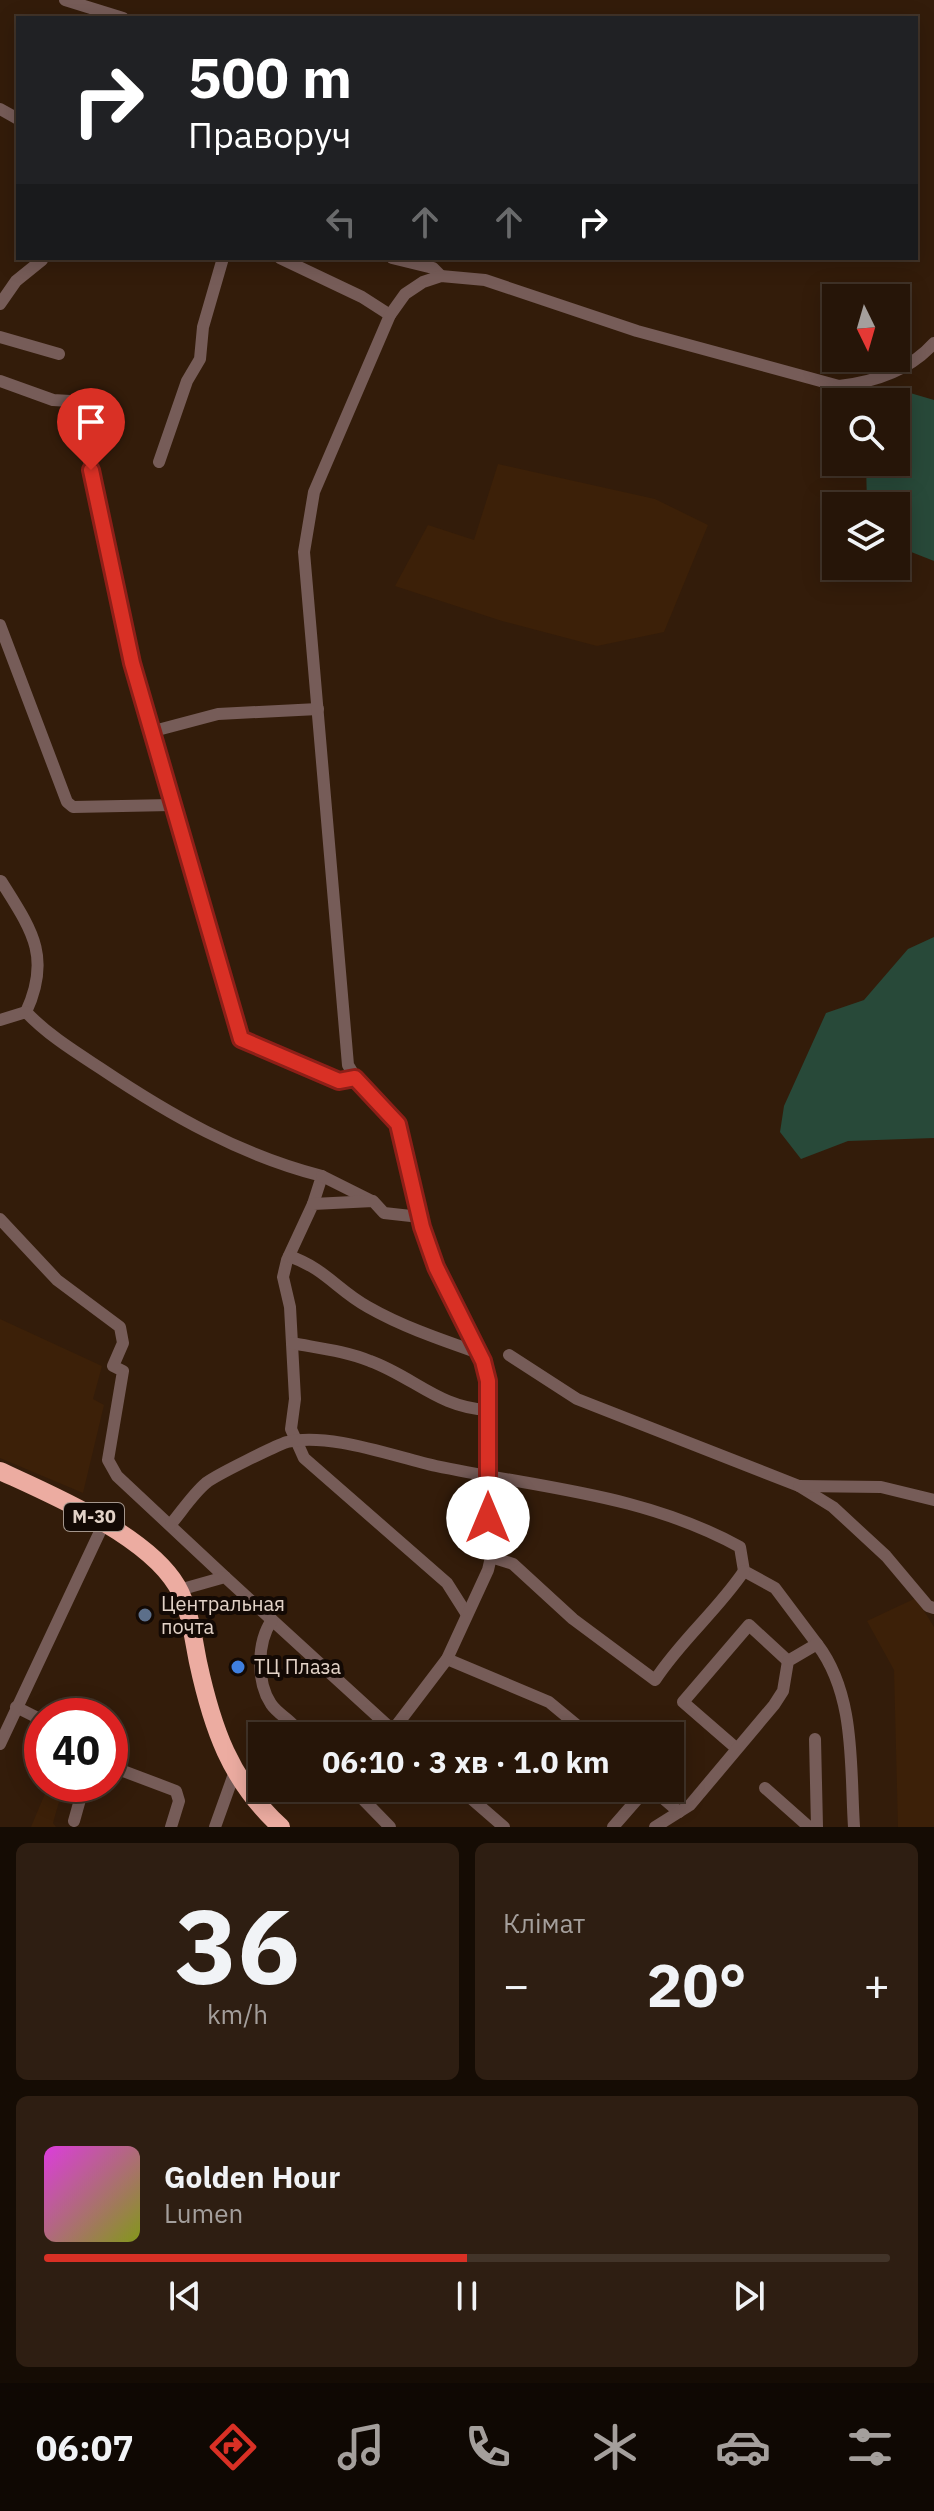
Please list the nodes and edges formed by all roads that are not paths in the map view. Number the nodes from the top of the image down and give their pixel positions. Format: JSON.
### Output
{"nodes":[{"id":1,"x":65,"y":0,"type":"edge"},
{"id":2,"x":117,"y":16,"type":"edge"},
{"id":3,"x":42,"y":260,"type":"edge"},
{"id":4,"x":222,"y":260,"type":"edge"},
{"id":5,"x":284,"y":260,"type":"edge"},
{"id":6,"x":400,"y":260,"type":"edge"},
{"id":7,"x":441,"y":276,"type":"junction"},
{"id":8,"x":0,"y":304,"type":"edge"},
{"id":9,"x":390,"y":315,"type":"junction"},
{"id":10,"x":0,"y":337,"type":"edge"},
{"id":11,"x":934,"y":343,"type":"edge"},
{"id":12,"x":59,"y":354,"type":"dead end"},
{"id":13,"x":0,"y":381,"type":"edge"},
{"id":14,"x":70,"y":401,"type":"dead end"},
{"id":15,"x":82,"y":418,"type":"dead end"},
{"id":16,"x":159,"y":462,"type":"dead end"},
{"id":17,"x":0,"y":625,"type":"edge"},
{"id":18,"x":318,"y":709,"type":"junction"},
{"id":19,"x":150,"y":732,"type":"junction"},
{"id":20,"x":171,"y":805,"type":"junction"},
{"id":21,"x":1,"y":881,"type":"edge"},
{"id":22,"x":26,"y":1012,"type":"junction"},
{"id":23,"x":0,"y":1020,"type":"edge"},
{"id":24,"x":355,"y":1078,"type":"junction"},
{"id":25,"x":322,"y":1176,"type":"junction"},
{"id":26,"x":373,"y":1201,"type":"junction"},
{"id":27,"x":313,"y":1204,"type":"junction"},
{"id":28,"x":420,"y":1217,"type":"junction"},
{"id":29,"x":0,"y":1219,"type":"edge"},
{"id":30,"x":289,"y":1256,"type":"junction"},
{"id":31,"x":292,"y":1343,"type":"junction"},
{"id":32,"x":479,"y":1353,"type":"junction"},
{"id":33,"x":509,"y":1355,"type":"dead end"},
{"id":34,"x":488,"y":1410,"type":"junction"},
{"id":35,"x":296,"y":1441,"type":"junction"},
{"id":36,"x":0,"y":1471,"type":"edge"},
{"id":37,"x":488,"y":1476,"type":"junction"},
{"id":38,"x":799,"y":1486,"type":"junction"},
{"id":39,"x":934,"y":1500,"type":"edge"},
{"id":40,"x":104,"y":1523,"type":"junction"},
{"id":41,"x":171,"y":1524,"type":"junction"},
{"id":42,"x":491,"y":1557,"type":"junction"},
{"id":43,"x":744,"y":1571,"type":"junction"},
{"id":44,"x":225,"y":1577,"type":"junction"},
{"id":45,"x":177,"y":1587,"type":"junction"},
{"id":46,"x":934,"y":1608,"type":"edge"},
{"id":47,"x":466,"y":1613,"type":"junction"},
{"id":48,"x":272,"y":1620,"type":"junction"},
{"id":49,"x":817,"y":1644,"type":"junction"},
{"id":50,"x":447,"y":1659,"type":"junction"},
{"id":51,"x":788,"y":1661,"type":"junction"},
{"id":52,"x":16,"y":1707,"type":"junction"},
{"id":53,"x":24,"y":1711,"type":"edge"},
{"id":54,"x":293,"y":1722,"type":"edge"},
{"id":55,"x":384,"y":1722,"type":"edge"},
{"id":56,"x":404,"y":1722,"type":"edge"},
{"id":57,"x":573,"y":1722,"type":"edge"},
{"id":58,"x":815,"y":1739,"type":"dead end"},
{"id":59,"x":0,"y":1744,"type":"edge"},
{"id":60,"x":736,"y":1748,"type":"junction"},
{"id":61,"x":128,"y":1773,"type":"edge"},
{"id":62,"x":234,"y":1774,"type":"junction"},
{"id":63,"x":765,"y":1788,"type":"dead end"},
{"id":64,"x":79,"y":1802,"type":"edge"},
{"id":65,"x":366,"y":1802,"type":"edge"},
{"id":66,"x":475,"y":1802,"type":"edge"},
{"id":67,"x":636,"y":1802,"type":"edge"},
{"id":68,"x":666,"y":1802,"type":"edge"},
{"id":69,"x":679,"y":1812,"type":"junction"},
{"id":70,"x":74,"y":1821,"type":"dead end"},
{"id":71,"x":171,"y":1827,"type":"edge"},
{"id":72,"x":215,"y":1827,"type":"edge"},
{"id":73,"x":281,"y":1827,"type":"edge"},
{"id":74,"x":390,"y":1827,"type":"edge"},
{"id":75,"x":504,"y":1827,"type":"edge"},
{"id":76,"x":613,"y":1827,"type":"edge"},
{"id":77,"x":655,"y":1827,"type":"edge"},
{"id":78,"x":809,"y":1827,"type":"edge"},
{"id":79,"x":817,"y":1827,"type":"edge"},
{"id":80,"x":854,"y":1827,"type":"edge"}],
"edges":[{"from":1,"to":2,"type":"street"},
{"from":3,"to":8,"type":"street"},
{"from":4,"to":16,"type":"street"},
{"from":5,"to":9,"type":"street"},
{"from":6,"to":7,"type":"street"},
{"from":7,"to":9,"type":"street"},
{"from":7,"to":11,"type":"street"},
{"from":9,"to":18,"type":"street"},
{"from":10,"to":12,"type":"street"},
{"from":13,"to":14,"type":"street"},
{"from":15,"to":19,"type":"street"},
{"from":17,"to":20,"type":"street"},
{"from":18,"to":19,"type":"street"},
{"from":18,"to":24,"type":"street"},
{"from":19,"to":20,"type":"street"},
{"from":20,"to":24,"type":"street"},
{"from":21,"to":22,"type":"street"},
{"from":22,"to":23,"type":"street"},
{"from":22,"to":25,"type":"street"},
{"from":24,"to":28,"type":"street"},
{"from":25,"to":26,"type":"street"},
{"from":25,"to":27,"type":"street"},
{"from":26,"to":27,"type":"street"},
{"from":26,"to":28,"type":"street"},
{"from":27,"to":30,"type":"street"},
{"from":28,"to":32,"type":"street"},
{"from":29,"to":41,"type":"street"},
{"from":30,"to":31,"type":"street"},
{"from":30,"to":32,"type":"street"},
{"from":31,"to":34,"type":"street"},
{"from":31,"to":35,"type":"street"},
{"from":32,"to":34,"type":"street"},
{"from":33,"to":38,"type":"street"},
{"from":34,"to":37,"type":"street"},
{"from":35,"to":37,"type":"street"},
{"from":35,"to":41,"type":"street"},
{"from":35,"to":47,"type":"street"},
{"from":36,"to":40,"type":"highway","number":"М-30"},
{"from":37,"to":42,"type":"street"},
{"from":37,"to":43,"type":"street"},
{"from":38,"to":39,"type":"street"},
{"from":38,"to":46,"type":"street"},
{"from":40,"to":45,"type":"highway","number":"М-30"},
{"from":40,"to":52,"type":"street"},
{"from":41,"to":44,"type":"street"},
{"from":42,"to":43,"type":"street"},
{"from":42,"to":47,"type":"street"},
{"from":43,"to":49,"type":"street"},
{"from":44,"to":45,"type":"street"},
{"from":44,"to":48,"type":"street"},
{"from":45,"to":62,"type":"highway"},
{"from":47,"to":50,"type":"street"},
{"from":48,"to":54,"type":"street"},
{"from":48,"to":55,"type":"street"},
{"from":49,"to":51,"type":"street"},
{"from":49,"to":80,"type":"street"},
{"from":50,"to":56,"type":"street"},
{"from":50,"to":57,"type":"street"},
{"from":51,"to":60,"type":"street"},
{"from":51,"to":60,"type":"street"},
{"from":52,"to":53,"type":"street"},
{"from":52,"to":59,"type":"street"},
{"from":58,"to":79,"type":"street"},
{"from":60,"to":69,"type":"street"},
{"from":61,"to":71,"type":"street"},
{"from":62,"to":72,"type":"street"},
{"from":62,"to":73,"type":"highway"},
{"from":63,"to":78,"type":"street"},
{"from":64,"to":70,"type":"street"},
{"from":65,"to":74,"type":"street"},
{"from":66,"to":75,"type":"street"},
{"from":67,"to":76,"type":"street"},
{"from":68,"to":69,"type":"street"},
{"from":69,"to":77,"type":"street"}]}
